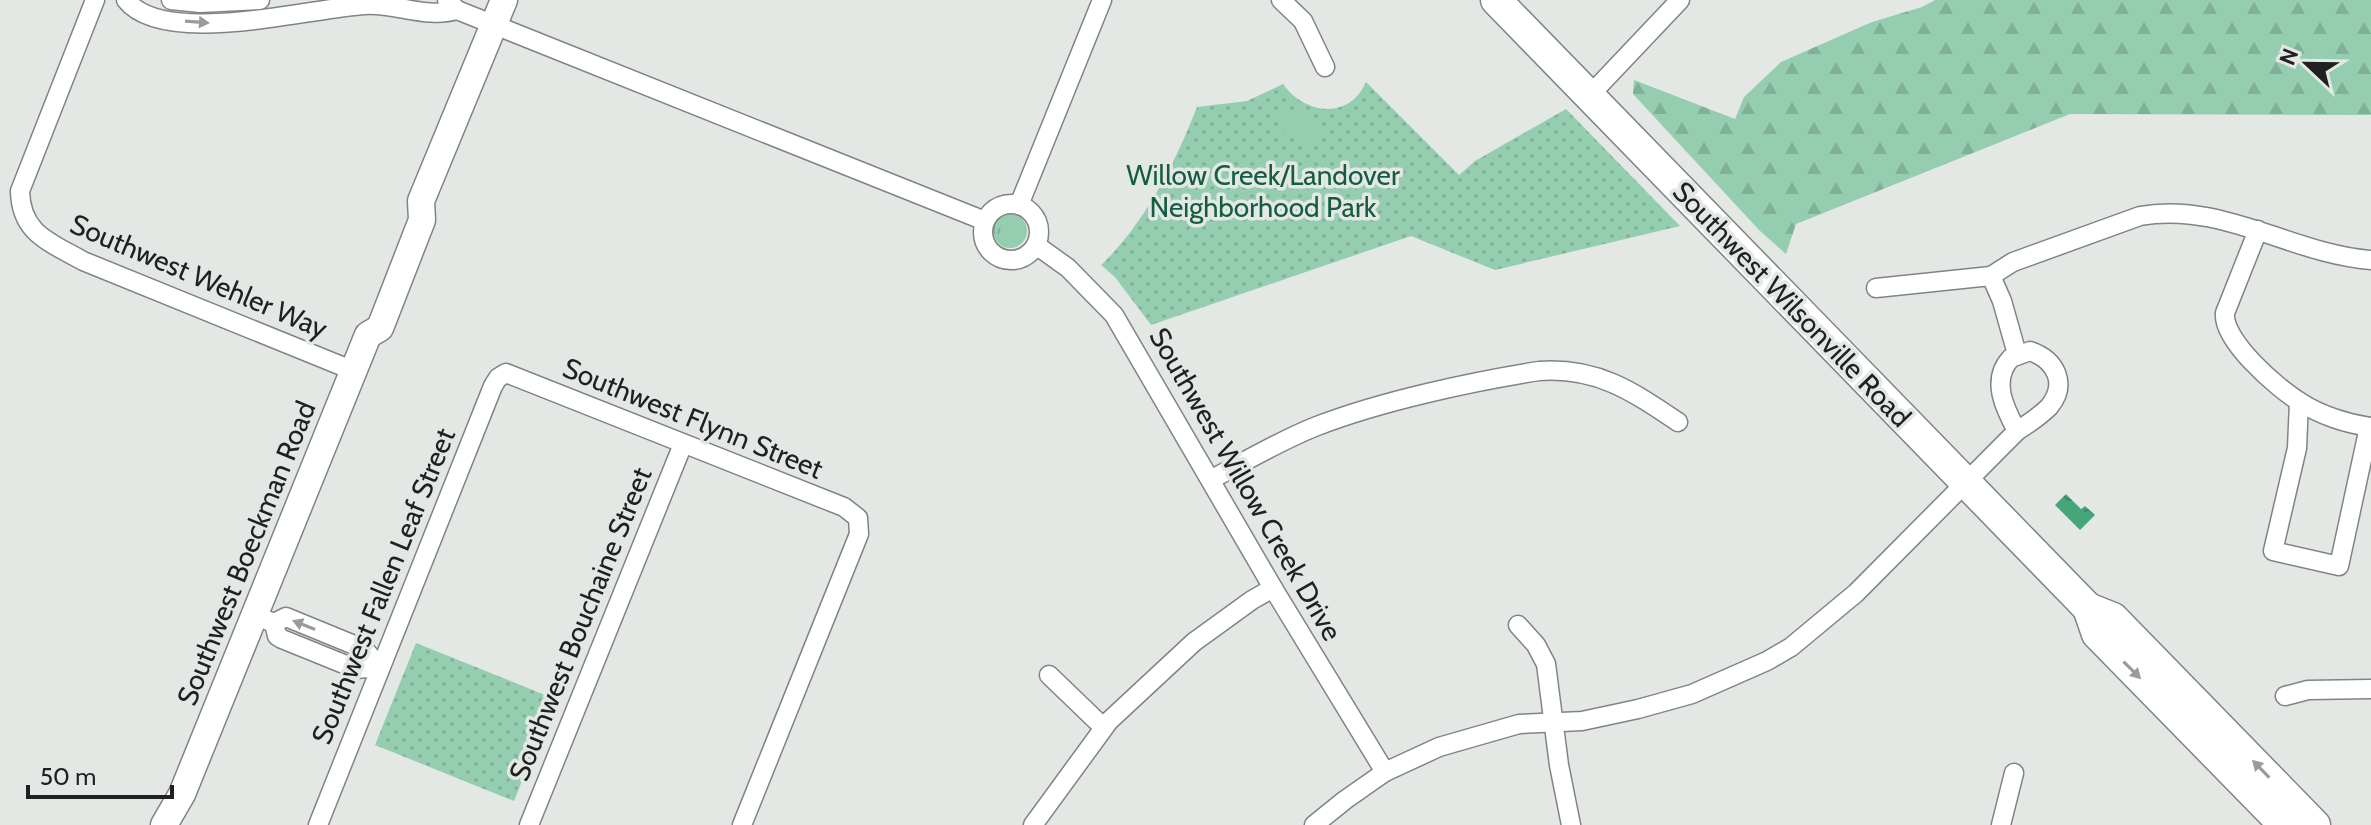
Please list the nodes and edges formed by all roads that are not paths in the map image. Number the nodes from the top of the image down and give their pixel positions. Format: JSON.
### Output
{"nodes":[{"id":1,"x":95,"y":0,"type":"edge"},
{"id":2,"x":126,"y":0,"type":"edge"},
{"id":3,"x":171,"y":0,"type":"edge"},
{"id":4,"x":260,"y":0,"type":"edge"},
{"id":5,"x":1102,"y":0,"type":"edge"},
{"id":6,"x":1281,"y":0,"type":"edge"},
{"id":7,"x":1496,"y":0,"type":"edge"},
{"id":8,"x":1680,"y":0,"type":"edge"},
{"id":9,"x":452,"y":5,"type":"edge"},
{"id":10,"x":499,"y":12,"type":"edge"},
{"id":11,"x":1325,"y":67,"type":"dead end"},
{"id":12,"x":1600,"y":106,"type":"junction"},
{"id":13,"x":1019,"y":205,"type":"junction"},
{"id":14,"x":985,"y":221,"type":"junction"},
{"id":15,"x":2258,"y":230,"type":"junction"},
{"id":16,"x":1036,"y":245,"type":"junction"},
{"id":17,"x":2371,"y":260,"type":"edge"},
{"id":18,"x":1991,"y":276,"type":"junction"},
{"id":19,"x":1876,"y":288,"type":"dead end"},
{"id":20,"x":2017,"y":354,"type":"junction"},
{"id":21,"x":354,"y":371,"type":"junction"},
{"id":22,"x":506,"y":373,"type":"joint"},
{"id":23,"x":2299,"y":402,"type":"junction"},
{"id":24,"x":1678,"y":422,"type":"dead end"},
{"id":25,"x":2370,"y":427,"type":"edge"},
{"id":26,"x":2017,"y":431,"type":"junction"},
{"id":27,"x":683,"y":444,"type":"junction"},
{"id":28,"x":1212,"y":479,"type":"junction"},
{"id":29,"x":1967,"y":482,"type":"junction"},
{"id":30,"x":1273,"y":588,"type":"junction"},
{"id":31,"x":2088,"y":608,"type":"junction"},
{"id":32,"x":265,"y":620,"type":"junction"},
{"id":33,"x":1518,"y":625,"type":"dead end"},
{"id":34,"x":380,"y":667,"type":"junction"},
{"id":35,"x":1049,"y":675,"type":"dead end"},
{"id":36,"x":2371,"y":689,"type":"edge"},
{"id":37,"x":2285,"y":696,"type":"dead end"},
{"id":38,"x":1555,"y":723,"type":"junction"},
{"id":39,"x":1103,"y":727,"type":"junction"},
{"id":40,"x":1385,"y":772,"type":"junction"},
{"id":41,"x":2014,"y":773,"type":"dead end"},
{"id":42,"x":182,"y":794,"type":"junction"},
{"id":43,"x":164,"y":825,"type":"edge"},
{"id":44,"x":180,"y":825,"type":"edge"},
{"id":45,"x":318,"y":825,"type":"edge"},
{"id":46,"x":529,"y":825,"type":"edge"},
{"id":47,"x":742,"y":825,"type":"edge"},
{"id":48,"x":1033,"y":825,"type":"edge"},
{"id":49,"x":1314,"y":825,"type":"edge"},
{"id":50,"x":1571,"y":825,"type":"edge"},
{"id":51,"x":2001,"y":825,"type":"edge"},
{"id":52,"x":2284,"y":825,"type":"edge"},
{"id":53,"x":2315,"y":825,"type":"edge"}],
"edges":[{"from":1,"to":21,"type":"street","name":"Southwest Wehler Way"},
{"from":2,"to":9,"type":"street","one_way":true},
{"from":3,"to":4,"type":"street"},
{"from":5,"to":13,"type":"street"},
{"from":6,"to":11,"type":"street"},
{"from":7,"to":12,"type":"main road","name":"Southwest Wilsonville Road"},
{"from":8,"to":12,"type":"street"},
{"from":9,"to":10,"type":"street"},
{"from":10,"to":14,"type":"street"},
{"from":10,"to":21,"type":"main road","name":"Southwest Boeckman Road"},
{"from":12,"to":29,"type":"main road","name":"Southwest Wilsonville Road"},
{"from":13,"to":14,"type":"street"},
{"from":13,"to":16,"type":"street"},
{"from":14,"to":16,"type":"street"},
{"from":15,"to":17,"type":"street"},
{"from":15,"to":18,"type":"street"},
{"from":15,"to":23,"type":"street"},
{"from":16,"to":28,"type":"street","name":"Southwest Willow Creek Drive"},
{"from":18,"to":19,"type":"street"},
{"from":18,"to":20,"type":"street"},
{"from":20,"to":26,"type":"street"},
{"from":20,"to":26,"type":"street"},
{"from":21,"to":32,"type":"main road","name":"Southwest Boeckman Road"},
{"from":22,"to":27,"type":"street","name":"Southwest Flynn Street"},
{"from":22,"to":34,"type":"street","name":"Southwest Fallen Leaf Street"},
{"from":23,"to":25,"type":"street"},
{"from":23,"to":25,"type":"street"},
{"from":24,"to":28,"type":"street"},
{"from":26,"to":29,"type":"street"},
{"from":27,"to":46,"type":"street","name":"Southwest Bouchaine Street"},
{"from":27,"to":47,"type":"street","name":"Southwest Flynn Street"},
{"from":28,"to":30,"type":"street","name":"Southwest Willow Creek Drive"},
{"from":29,"to":31,"type":"main road","name":"Southwest Wilsonville Road"},
{"from":29,"to":38,"type":"street"},
{"from":30,"to":39,"type":"street"},
{"from":30,"to":40,"type":"street","name":"Southwest Willow Creek Drive"},
{"from":31,"to":52,"type":"main road","name":"Southwest Wilsonville Road","one_way":true},
{"from":53,"to":31,"type":"main road","name":"Southwest Wilsonville Road","one_way":true},
{"from":32,"to":34,"type":"street"},
{"from":32,"to":42,"type":"main road","name":"Southwest Boeckman Road"},
{"from":33,"to":38,"type":"street"},
{"from":34,"to":45,"type":"street","name":"Southwest Fallen Leaf Street"},
{"from":35,"to":39,"type":"street"},
{"from":36,"to":37,"type":"street"},
{"from":38,"to":40,"type":"street"},
{"from":38,"to":50,"type":"street"},
{"from":39,"to":48,"type":"street"},
{"from":40,"to":49,"type":"street"},
{"from":41,"to":51,"type":"street"},
{"from":42,"to":43,"type":"main road","name":"Southwest Boeckman Road"},
{"from":42,"to":44,"type":"main road","name":"Southwest Boeckman Road"}]}
